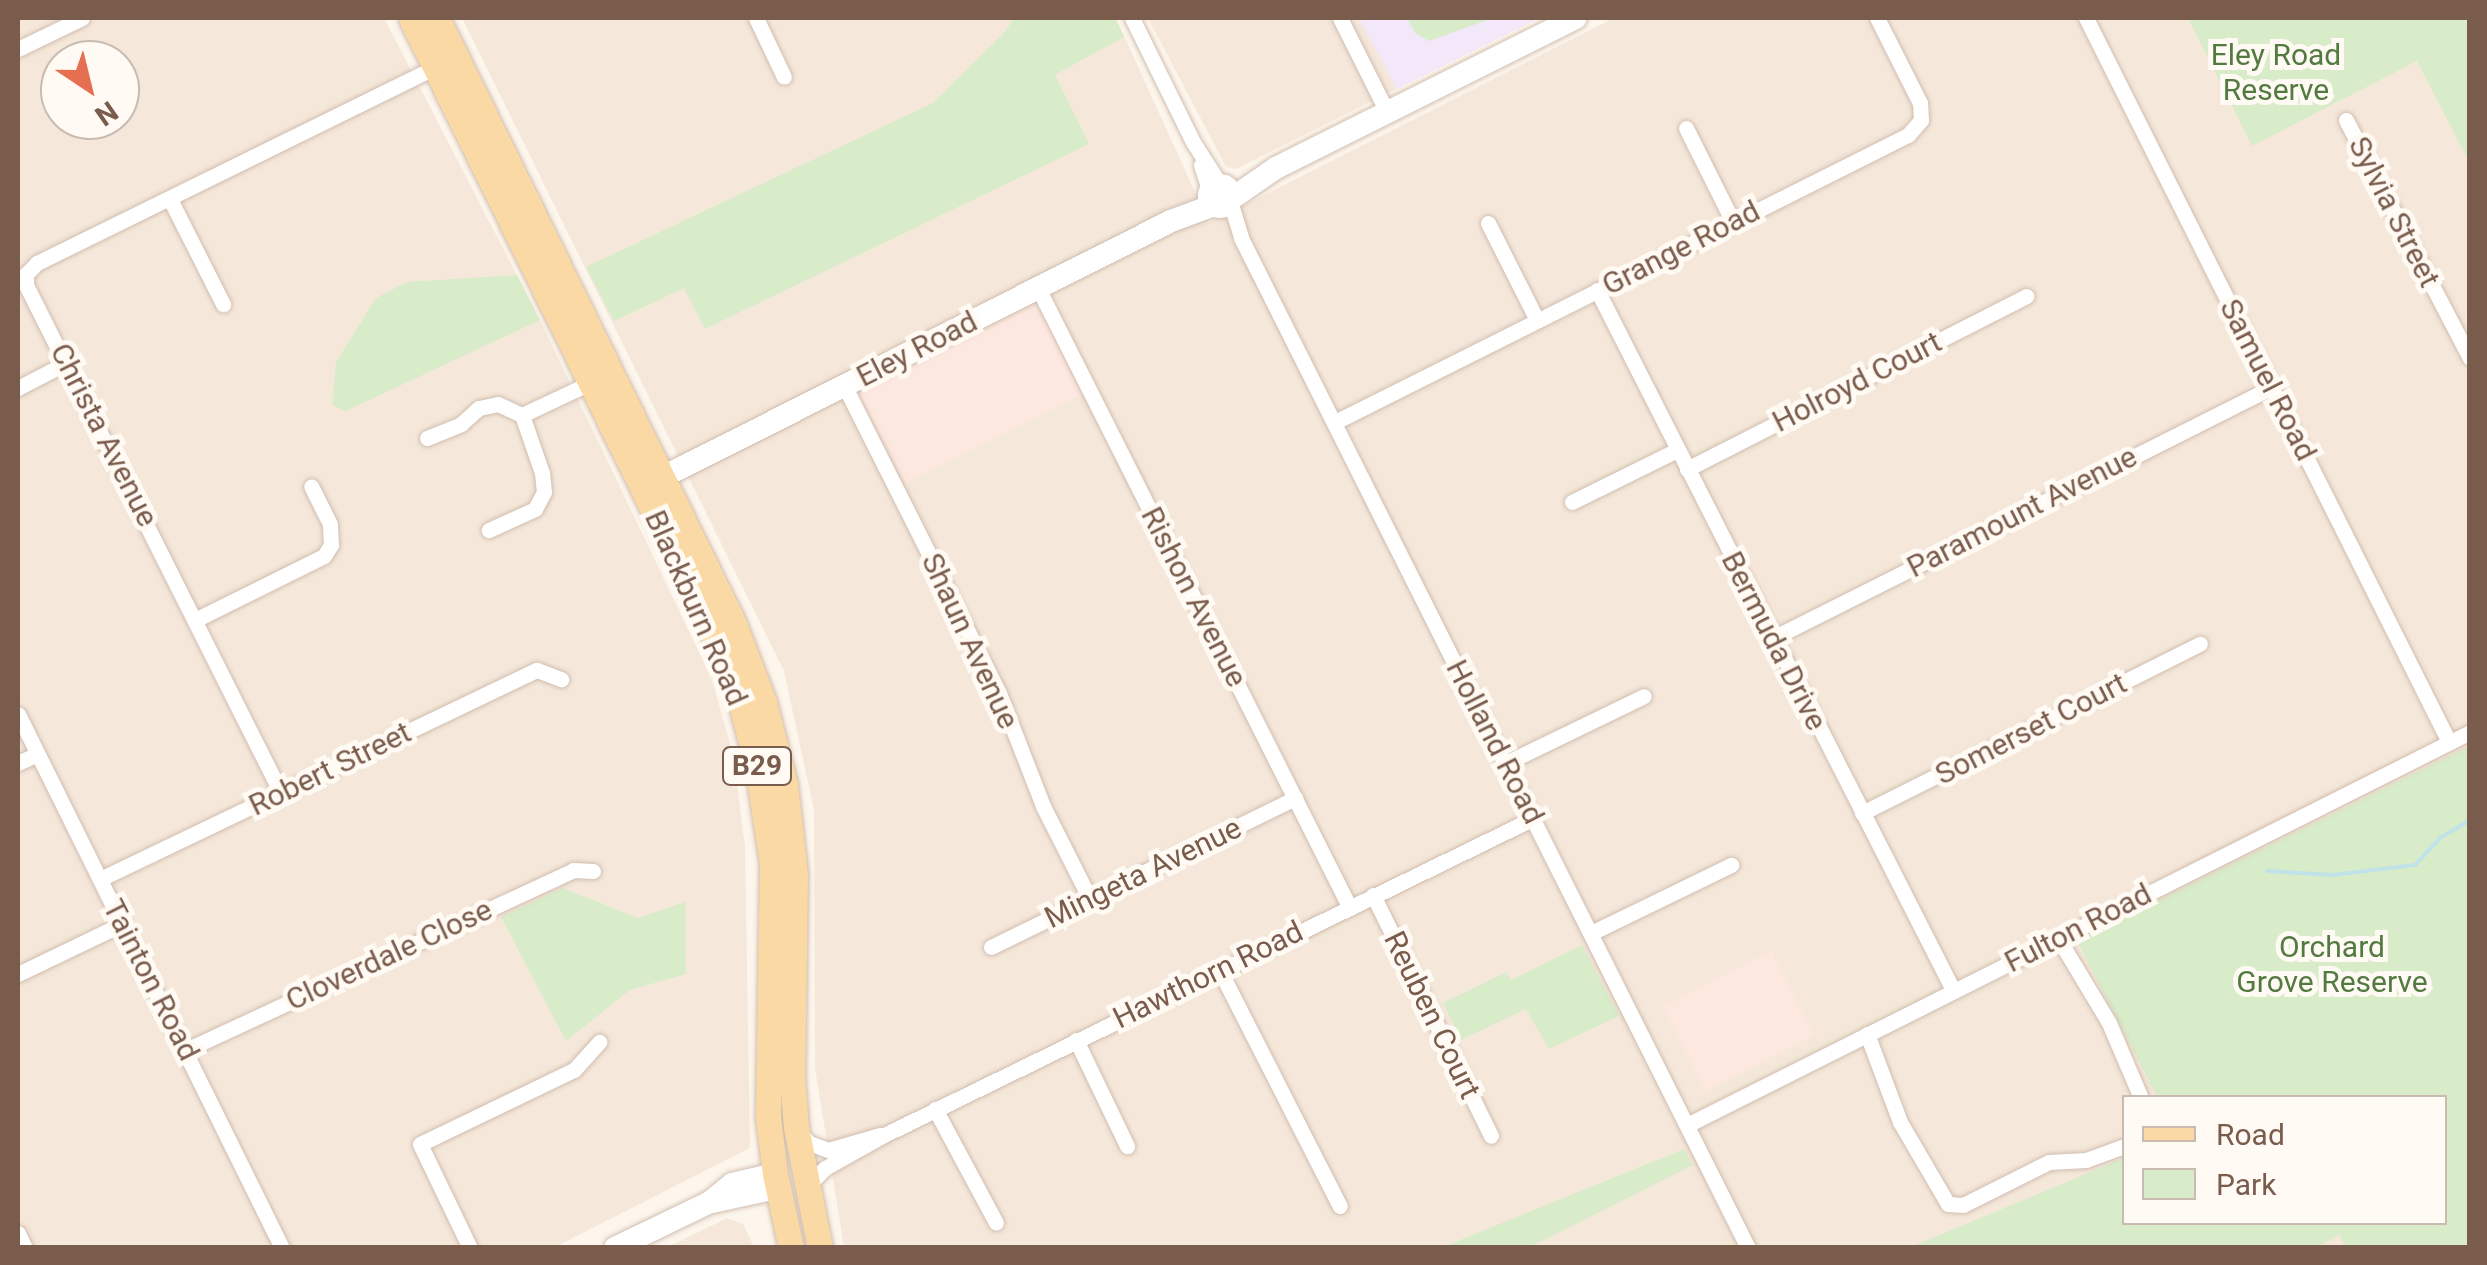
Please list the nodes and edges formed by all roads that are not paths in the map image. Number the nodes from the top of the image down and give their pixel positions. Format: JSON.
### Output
{"nodes":[{"id":1,"x":82,"y":18,"type":"edge"},
{"id":2,"x":411,"y":18,"type":"edge"},
{"id":3,"x":437,"y":18,"type":"edge"},
{"id":4,"x":756,"y":18,"type":"edge"},
{"id":5,"x":1132,"y":18,"type":"edge"},
{"id":6,"x":1340,"y":18,"type":"edge"},
{"id":7,"x":1575,"y":18,"type":"edge"},
{"id":8,"x":1877,"y":18,"type":"edge"},
{"id":9,"x":2086,"y":18,"type":"edge"},
{"id":10,"x":18,"y":49,"type":"edge"},
{"id":11,"x":446,"y":62,"type":"junction"},
{"id":12,"x":784,"y":77,"type":"dead end"},
{"id":13,"x":1387,"y":112,"type":"junction"},
{"id":14,"x":2346,"y":120,"type":"dead end"},
{"id":15,"x":1686,"y":128,"type":"dead end"},
{"id":16,"x":1219,"y":196,"type":"junction"},
{"id":17,"x":170,"y":199,"type":"junction"},
{"id":18,"x":1733,"y":222,"type":"junction"},
{"id":19,"x":1488,"y":223,"type":"dead end"},
{"id":20,"x":1038,"y":288,"type":"junction"},
{"id":21,"x":1598,"y":290,"type":"junction"},
{"id":22,"x":2027,"y":296,"type":"dead end"},
{"id":23,"x":223,"y":304,"type":"dead end"},
{"id":24,"x":1537,"y":320,"type":"junction"},
{"id":25,"x":2470,"y":358,"type":"edge"},
{"id":26,"x":68,"y":362,"type":"junction"},
{"id":27,"x":590,"y":383,"type":"junction"},
{"id":28,"x":844,"y":385,"type":"junction"},
{"id":29,"x":2272,"y":387,"type":"junction"},
{"id":30,"x":18,"y":388,"type":"edge"},
{"id":31,"x":522,"y":415,"type":"junction"},
{"id":32,"x":1335,"y":422,"type":"junction"},
{"id":33,"x":427,"y":438,"type":"dead end"},
{"id":34,"x":1677,"y":450,"type":"junction"},
{"id":35,"x":1687,"y":469,"type":"junction"},
{"id":36,"x":652,"y":482,"type":"junction"},
{"id":37,"x":310,"y":486,"type":"dead end"},
{"id":38,"x":1572,"y":502,"type":"dead end"},
{"id":39,"x":489,"y":530,"type":"dead end"},
{"id":40,"x":195,"y":620,"type":"junction"},
{"id":41,"x":1773,"y":638,"type":"junction"},
{"id":42,"x":2200,"y":644,"type":"dead end"},
{"id":43,"x":561,"y":679,"type":"dead end"},
{"id":44,"x":1644,"y":696,"type":"dead end"},
{"id":45,"x":18,"y":714,"type":"edge"},
{"id":46,"x":2470,"y":732,"type":"edge"},
{"id":47,"x":2449,"y":742,"type":"junction"},
{"id":48,"x":37,"y":754,"type":"junction"},
{"id":49,"x":18,"y":763,"type":"edge"},
{"id":50,"x":1506,"y":763,"type":"junction"},
{"id":51,"x":281,"y":793,"type":"junction"},
{"id":52,"x":1294,"y":798,"type":"junction"},
{"id":53,"x":1862,"y":813,"type":"junction"},
{"id":54,"x":1534,"y":818,"type":"junction"},
{"id":55,"x":1730,"y":865,"type":"dead end"},
{"id":56,"x":593,"y":872,"type":"dead end"},
{"id":57,"x":100,"y":879,"type":"junction"},
{"id":58,"x":1373,"y":895,"type":"junction"},
{"id":59,"x":1090,"y":899,"type":"junction"},
{"id":60,"x":1349,"y":906,"type":"junction"},
{"id":61,"x":122,"y":924,"type":"junction"},
{"id":62,"x":1591,"y":934,"type":"junction"},
{"id":63,"x":2058,"y":938,"type":"junction"},
{"id":64,"x":991,"y":947,"type":"dead end"},
{"id":65,"x":1219,"y":969,"type":"junction"},
{"id":66,"x":18,"y":974,"type":"edge"},
{"id":67,"x":1953,"y":990,"type":"junction"},
{"id":68,"x":792,"y":999,"type":"junction"},
{"id":69,"x":1867,"y":1034,"type":"junction"},
{"id":70,"x":1076,"y":1040,"type":"junction"},
{"id":71,"x":600,"y":1042,"type":"dead end"},
{"id":72,"x":186,"y":1050,"type":"junction"},
{"id":73,"x":2140,"y":1095,"type":"edge"},
{"id":74,"x":936,"y":1109,"type":"junction"},
{"id":75,"x":1687,"y":1125,"type":"junction"},
{"id":76,"x":796,"y":1127,"type":"junction"},
{"id":77,"x":884,"y":1135,"type":"junction"},
{"id":78,"x":1492,"y":1136,"type":"dead end"},
{"id":79,"x":1127,"y":1146,"type":"dead end"},
{"id":80,"x":2122,"y":1147,"type":"edge"},
{"id":81,"x":790,"y":1185,"type":"junction"},
{"id":82,"x":1340,"y":1206,"type":"dead end"},
{"id":83,"x":996,"y":1222,"type":"dead end"},
{"id":84,"x":18,"y":1233,"type":"edge"},
{"id":85,"x":24,"y":1248,"type":"edge"},
{"id":86,"x":282,"y":1248,"type":"edge"},
{"id":87,"x":470,"y":1248,"type":"edge"},
{"id":88,"x":615,"y":1248,"type":"edge"},
{"id":89,"x":792,"y":1248,"type":"edge"},
{"id":90,"x":820,"y":1248,"type":"edge"},
{"id":91,"x":1748,"y":1248,"type":"edge"}],
"edges":[{"from":1,"to":10,"type":"street"},
{"from":2,"to":11,"type":"main road","name":"Blackburn Road","number":"B29"},
{"from":3,"to":11,"type":"main road","name":"Blackburn Road","number":"B29"},
{"from":4,"to":12,"type":"street"},
{"from":5,"to":16,"type":"street","name":"Holland Road"},
{"from":6,"to":13,"type":"street"},
{"from":7,"to":13,"type":"main road","name":"Eley Road"},
{"from":8,"to":18,"type":"street","name":"Grange Road"},
{"from":9,"to":29,"type":"street","name":"Samuel Road"},
{"from":11,"to":17,"type":"street","name":"Christa Avenue"},
{"from":11,"to":27,"type":"main road","name":"Blackburn Road","number":"B29"},
{"from":11,"to":36,"type":"main road","name":"Blackburn Road","number":"B29"},
{"from":13,"to":16,"type":"main road","name":"Eley Road"},
{"from":14,"to":25,"type":"street","name":"Sylvia Street"},
{"from":15,"to":18,"type":"street"},
{"from":16,"to":20,"type":"main road","name":"Eley Road"},
{"from":16,"to":32,"type":"street","name":"Holland Road"},
{"from":17,"to":23,"type":"street"},
{"from":17,"to":26,"type":"street","name":"Christa Avenue"},
{"from":18,"to":21,"type":"street","name":"Grange Road"},
{"from":19,"to":24,"type":"street"},
{"from":20,"to":28,"type":"main road","name":"Eley Road"},
{"from":20,"to":52,"type":"street","name":"Rishon Avenue"},
{"from":21,"to":24,"type":"street","name":"Grange Road"},
{"from":21,"to":34,"type":"street","name":"Bermuda Drive"},
{"from":22,"to":35,"type":"street","name":"Holroyd Court"},
{"from":24,"to":32,"type":"street","name":"Grange Road"},
{"from":26,"to":30,"type":"street"},
{"from":26,"to":40,"type":"street","name":"Christa Avenue"},
{"from":27,"to":31,"type":"street"},
{"from":27,"to":36,"type":"main road","name":"Blackburn Road","number":"B29"},
{"from":28,"to":36,"type":"main road","name":"Eley Road"},
{"from":28,"to":59,"type":"street","name":"Shaun Avenue"},
{"from":29,"to":41,"type":"street","name":"Paramount Avenue"},
{"from":29,"to":47,"type":"street","name":"Samuel Road"},
{"from":31,"to":33,"type":"street"},
{"from":31,"to":39,"type":"street"},
{"from":32,"to":50,"type":"street","name":"Holland Road"},
{"from":34,"to":35,"type":"street","name":"Bermuda Drive"},
{"from":34,"to":38,"type":"street"},
{"from":35,"to":41,"type":"street","name":"Bermuda Drive"},
{"from":36,"to":68,"type":"main road","name":"Blackburn Road","number":"B29"},
{"from":36,"to":81,"type":"main road","name":"Blackburn Road","number":"B29"},
{"from":37,"to":40,"type":"street"},
{"from":40,"to":51,"type":"street","name":"Christa Avenue"},
{"from":41,"to":53,"type":"street","name":"Bermuda Drive"},
{"from":42,"to":53,"type":"street","name":"Somerset Court"},
{"from":43,"to":51,"type":"street","name":"Robert Street"},
{"from":44,"to":50,"type":"street"},
{"from":45,"to":48,"type":"street","name":"Tainton Road"},
{"from":46,"to":47,"type":"street","name":"Fulton Road"},
{"from":47,"to":63,"type":"street","name":"Fulton Road"},
{"from":48,"to":49,"type":"street"},
{"from":48,"to":57,"type":"street","name":"Tainton Road"},
{"from":50,"to":54,"type":"street","name":"Holland Road"},
{"from":51,"to":57,"type":"street","name":"Robert Street"},
{"from":52,"to":59,"type":"street","name":"Mingeta Avenue"},
{"from":52,"to":60,"type":"street","name":"Rishon Avenue"},
{"from":53,"to":67,"type":"street","name":"Bermuda Drive"},
{"from":54,"to":58,"type":"street","name":"Hawthorn Road"},
{"from":54,"to":62,"type":"street","name":"Holland Road"},
{"from":55,"to":62,"type":"street"},
{"from":56,"to":72,"type":"street","name":"Cloverdale Close"},
{"from":57,"to":61,"type":"street","name":"Tainton Road"},
{"from":58,"to":60,"type":"street","name":"Hawthorn Road"},
{"from":58,"to":78,"type":"street","name":"Reuben Court"},
{"from":59,"to":64,"type":"street","name":"Mingeta Avenue"},
{"from":60,"to":65,"type":"street","name":"Hawthorn Road"},
{"from":61,"to":66,"type":"street"},
{"from":61,"to":72,"type":"street","name":"Tainton Road"},
{"from":62,"to":75,"type":"street","name":"Holland Road"},
{"from":63,"to":67,"type":"street","name":"Fulton Road"},
{"from":63,"to":73,"type":"street"},
{"from":65,"to":70,"type":"street","name":"Hawthorn Road"},
{"from":65,"to":82,"type":"street"},
{"from":67,"to":69,"type":"street","name":"Fulton Road"},
{"from":68,"to":76,"type":"main road","name":"Blackburn Road","number":"B29"},
{"from":68,"to":81,"type":"main road"},
{"from":69,"to":75,"type":"street","name":"Fulton Road"},
{"from":69,"to":80,"type":"street"},
{"from":70,"to":74,"type":"street","name":"Hawthorn Road"},
{"from":70,"to":79,"type":"street"},
{"from":71,"to":87,"type":"street"},
{"from":72,"to":86,"type":"street","name":"Tainton Road"},
{"from":74,"to":77,"type":"street","name":"Hawthorn Road"},
{"from":74,"to":83,"type":"street"},
{"from":75,"to":91,"type":"street","name":"Holland Road"},
{"from":76,"to":77,"type":"street","name":"Hawthorn Road"},
{"from":76,"to":81,"type":"main road","name":"Blackburn Road","number":"B29"},
{"from":77,"to":81,"type":"street","name":"Hawthorn Road"},
{"from":81,"to":88,"type":"main road","name":"Hawthorn Road"},
{"from":81,"to":89,"type":"main road","name":"Blackburn Road","number":"B29"},
{"from":81,"to":90,"type":"main road","name":"Blackburn Road","number":"B29"},
{"from":84,"to":85,"type":"street"}]}
